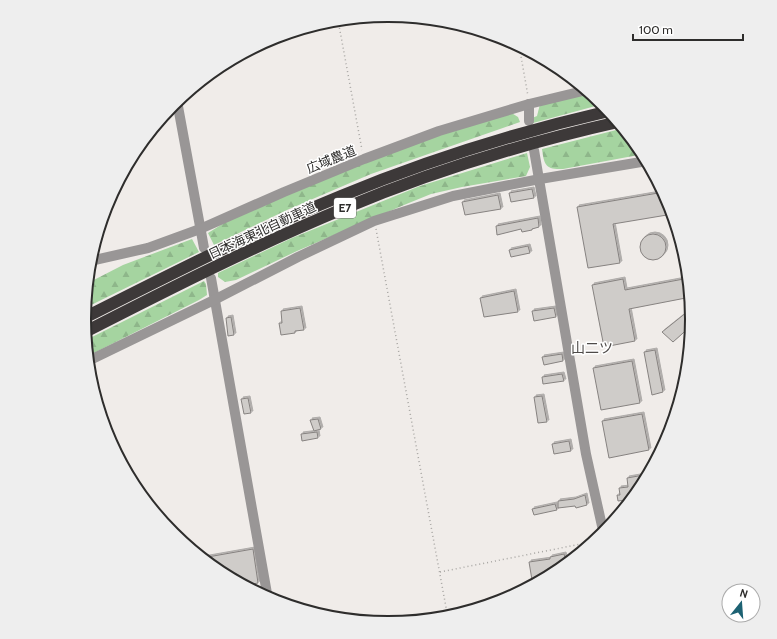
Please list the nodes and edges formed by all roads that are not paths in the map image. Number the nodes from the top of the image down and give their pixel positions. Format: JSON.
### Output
{"nodes":[{"id":1,"x":580,"y":92,"type":"edge"},
{"id":2,"x":529,"y":104,"type":"junction"},
{"id":3,"x":178,"y":109,"type":"edge"},
{"id":4,"x":602,"y":113,"type":"edge"},
{"id":5,"x":529,"y":121,"type":"dead end"},
{"id":6,"x":612,"y":123,"type":"edge"},
{"id":7,"x":534,"y":150,"type":"dead end"},
{"id":8,"x":641,"y":162,"type":"edge"},
{"id":9,"x":540,"y":178,"type":"junction"},
{"id":10,"x":200,"y":229,"type":"junction"},
{"id":11,"x":204,"y":248,"type":"dead end"},
{"id":12,"x":97,"y":259,"type":"edge"},
{"id":13,"x":211,"y":278,"type":"dead end"},
{"id":14,"x":214,"y":300,"type":"junction"},
{"id":15,"x":91,"y":314,"type":"edge"},
{"id":16,"x":91,"y":329,"type":"edge"},
{"id":17,"x":94,"y":358,"type":"edge"},
{"id":18,"x":602,"y":527,"type":"edge"},
{"id":19,"x":266,"y":590,"type":"edge"}],
"edges":[{"from":1,"to":2,"type":"street","name":"広域農道"},
{"from":2,"to":5,"type":"street"},
{"from":2,"to":10,"type":"street","name":"広域農道"},
{"from":3,"to":10,"type":"street"},
{"from":4,"to":15,"type":"highway","name":"日本海東北自動車道","number":"E7"},
{"from":6,"to":16,"type":"highway","name":"日本海東北自動車道","number":"E7"},
{"from":7,"to":9,"type":"street"},
{"from":8,"to":9,"type":"street"},
{"from":9,"to":14,"type":"street"},
{"from":9,"to":18,"type":"street"},
{"from":10,"to":11,"type":"street"},
{"from":10,"to":12,"type":"street","name":"広域農道"},
{"from":13,"to":14,"type":"street"},
{"from":14,"to":17,"type":"street"},
{"from":14,"to":19,"type":"street"}]}
